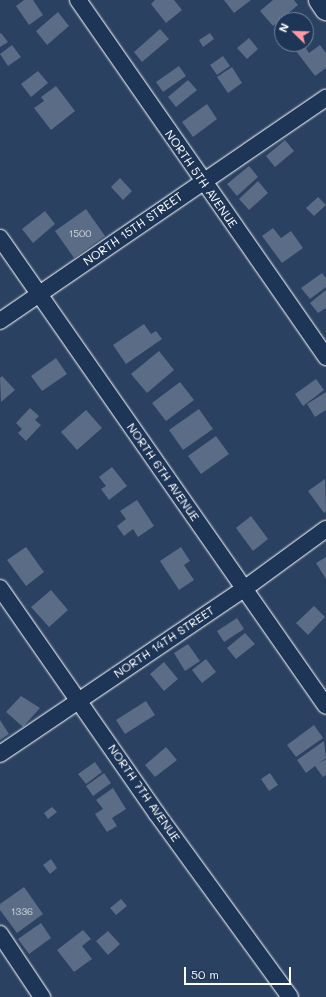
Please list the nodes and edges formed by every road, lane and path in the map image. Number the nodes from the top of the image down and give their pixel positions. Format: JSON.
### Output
{"nodes":[{"id":1,"x":78,"y":0,"type":"edge"},
{"id":2,"x":320,"y":0,"type":"edge"},
{"id":3,"x":326,"y":9,"type":"edge"},
{"id":4,"x":326,"y":98,"type":"edge"},
{"id":5,"x":202,"y":182,"type":"junction"},
{"id":6,"x":0,"y":238,"type":"edge"},
{"id":7,"x":39,"y":294,"type":"junction"},
{"id":8,"x":0,"y":321,"type":"edge"},
{"id":9,"x":326,"y":357,"type":"edge"},
{"id":10,"x":326,"y":529,"type":"edge"},
{"id":11,"x":0,"y":588,"type":"edge"},
{"id":12,"x":244,"y":588,"type":"junction"},
{"id":13,"x":78,"y":700,"type":"junction"},
{"id":14,"x":326,"y":706,"type":"edge"},
{"id":15,"x":0,"y":754,"type":"edge"},
{"id":16,"x":0,"y":934,"type":"edge"},
{"id":17,"x":42,"y":997,"type":"edge"},
{"id":18,"x":290,"y":997,"type":"edge"}],
"edges":[{"from":1,"to":5,"type":"street","name":"NORTH 5TH AVENUE"},
{"from":2,"to":3,"type":"main road"},
{"from":4,"to":5,"type":"street","name":"NORTH 15TH STREET"},
{"from":5,"to":7,"type":"street","name":"NORTH 15TH STREET"},
{"from":5,"to":9,"type":"street","name":"NORTH 5TH AVENUE"},
{"from":6,"to":7,"type":"street","name":"NORTH 6TH AVENUE"},
{"from":7,"to":8,"type":"street","name":"NORTH 15TH STREET"},
{"from":7,"to":12,"type":"street","name":"NORTH 6TH AVENUE"},
{"from":10,"to":12,"type":"street","name":"NORTH 14TH STREET"},
{"from":11,"to":13,"type":"street","name":"NORTH 7TH AVENUE"},
{"from":12,"to":13,"type":"street","name":"NORTH 14TH STREET"},
{"from":12,"to":14,"type":"street","name":"NORTH 6TH AVENUE"},
{"from":13,"to":15,"type":"street","name":"NORTH 14TH STREET"},
{"from":13,"to":18,"type":"street","name":"NORTH 7TH AVENUE"},
{"from":16,"to":17,"type":"street"}]}
